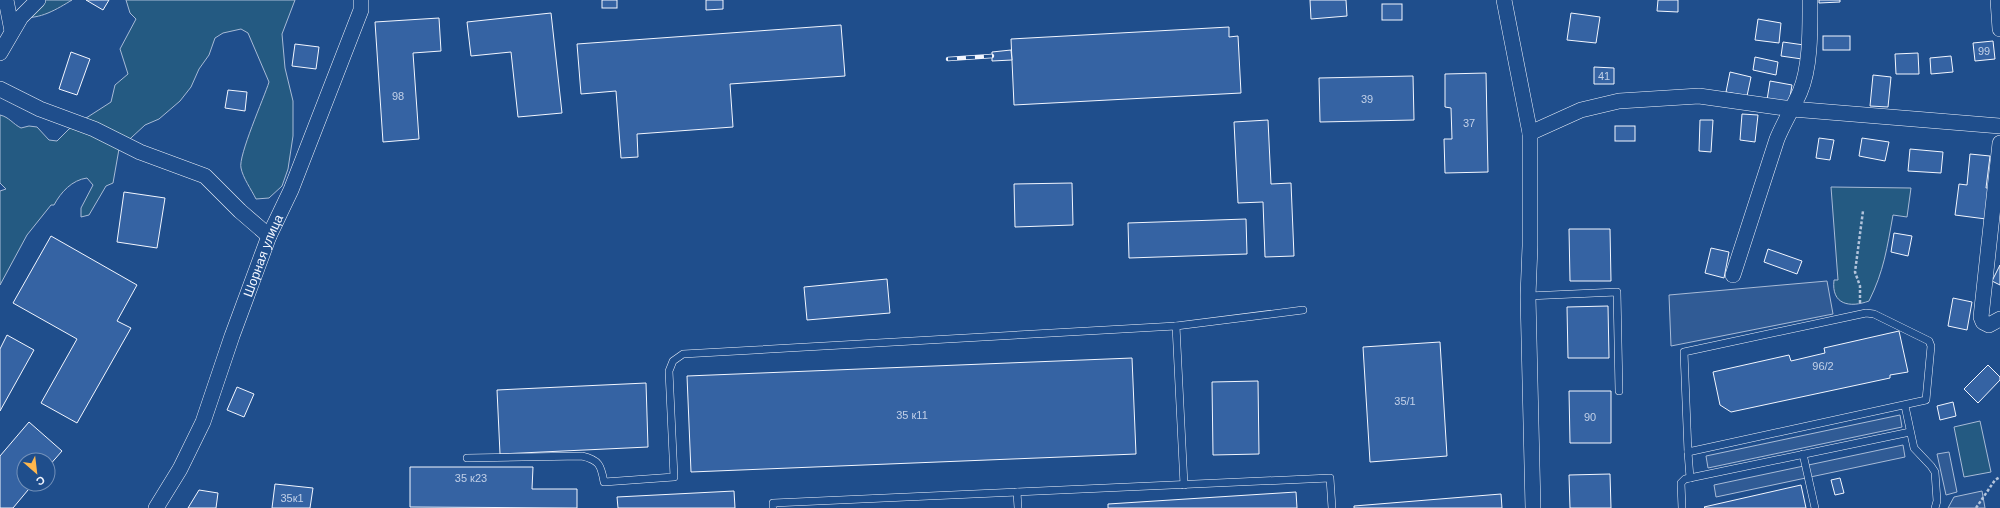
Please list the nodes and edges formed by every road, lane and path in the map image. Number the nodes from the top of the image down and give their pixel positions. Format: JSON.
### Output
{"nodes":[{"id":1,"x":6,"y":0,"type":"edge"},
{"id":2,"x":38,"y":0,"type":"edge"},
{"id":3,"x":361,"y":0,"type":"edge"},
{"id":4,"x":1504,"y":0,"type":"edge"},
{"id":5,"x":1810,"y":0,"type":"edge"},
{"id":6,"x":1998,"y":0,"type":"edge"},
{"id":7,"x":2000,"y":29,"type":"edge"},
{"id":8,"x":12,"y":31,"type":"junction"},
{"id":9,"x":0,"y":53,"type":"edge"},
{"id":10,"x":0,"y":89,"type":"edge"},
{"id":11,"x":1792,"y":109,"type":"junction"},
{"id":12,"x":2000,"y":126,"type":"edge"},
{"id":13,"x":1530,"y":133,"type":"junction"},
{"id":14,"x":2000,"y":143,"type":"edge"},
{"id":15,"x":1863,"y":212,"type":"dead end"},
{"id":16,"x":269,"y":236,"type":"junction"},
{"id":17,"x":1733,"y":275,"type":"dead end"},
{"id":18,"x":1528,"y":296,"type":"junction"},
{"id":19,"x":1303,"y":310,"type":"dead end"},
{"id":20,"x":1856,"y":315,"type":"junction"},
{"id":21,"x":2000,"y":319,"type":"edge"},
{"id":22,"x":1176,"y":326,"type":"junction"},
{"id":23,"x":1619,"y":391,"type":"dead end"},
{"id":24,"x":1904,"y":406,"type":"junction"},
{"id":25,"x":1910,"y":432,"type":"junction"},
{"id":26,"x":1688,"y":452,"type":"junction"},
{"id":27,"x":1803,"y":454,"type":"junction"},
{"id":28,"x":467,"y":458,"type":"dead end"},
{"id":29,"x":2000,"y":477,"type":"edge"},
{"id":30,"x":1690,"y":478,"type":"junction"},
{"id":31,"x":1184,"y":485,"type":"junction"},
{"id":32,"x":1017,"y":492,"type":"junction"},
{"id":33,"x":156,"y":508,"type":"edge"},
{"id":34,"x":773,"y":508,"type":"edge"},
{"id":35,"x":1018,"y":508,"type":"edge"},
{"id":36,"x":1332,"y":508,"type":"edge"},
{"id":37,"x":1533,"y":508,"type":"edge"},
{"id":38,"x":1682,"y":508,"type":"edge"},
{"id":39,"x":1815,"y":508,"type":"edge"},
{"id":40,"x":1935,"y":508,"type":"edge"},
{"id":41,"x":1976,"y":508,"type":"edge"}],
"edges":[{"from":1,"to":8,"type":"street"},
{"from":2,"to":8,"type":"street"},
{"from":3,"to":16,"type":"street","name":"Шорная улица"},
{"from":4,"to":13,"type":"street"},
{"from":5,"to":11,"type":"street"},
{"from":6,"to":7,"type":"street"},
{"from":8,"to":9,"type":"street"},
{"from":10,"to":16,"type":"street"},
{"from":11,"to":12,"type":"street"},
{"from":11,"to":13,"type":"street"},
{"from":11,"to":17,"type":"street"},
{"from":13,"to":18,"type":"street"},
{"from":14,"to":21,"type":"street"},
{"from":15,"to":20,"type":"path"},
{"from":16,"to":33,"type":"street","name":"Шорная улица"},
{"from":18,"to":23,"type":"lane"},
{"from":18,"to":37,"type":"street"},
{"from":19,"to":22,"type":"lane"},
{"from":20,"to":24,"type":"lane"},
{"from":20,"to":26,"type":"lane"},
{"from":22,"to":28,"type":"lane"},
{"from":22,"to":31,"type":"lane"},
{"from":24,"to":25,"type":"lane"},
{"from":24,"to":26,"type":"lane"},
{"from":25,"to":27,"type":"lane"},
{"from":25,"to":40,"type":"lane"},
{"from":26,"to":30,"type":"lane"},
{"from":27,"to":30,"type":"lane"},
{"from":27,"to":39,"type":"lane"},
{"from":29,"to":41,"type":"path"},
{"from":30,"to":38,"type":"lane"},
{"from":31,"to":32,"type":"lane"},
{"from":31,"to":36,"type":"lane"},
{"from":32,"to":34,"type":"lane"},
{"from":32,"to":35,"type":"lane"}]}
